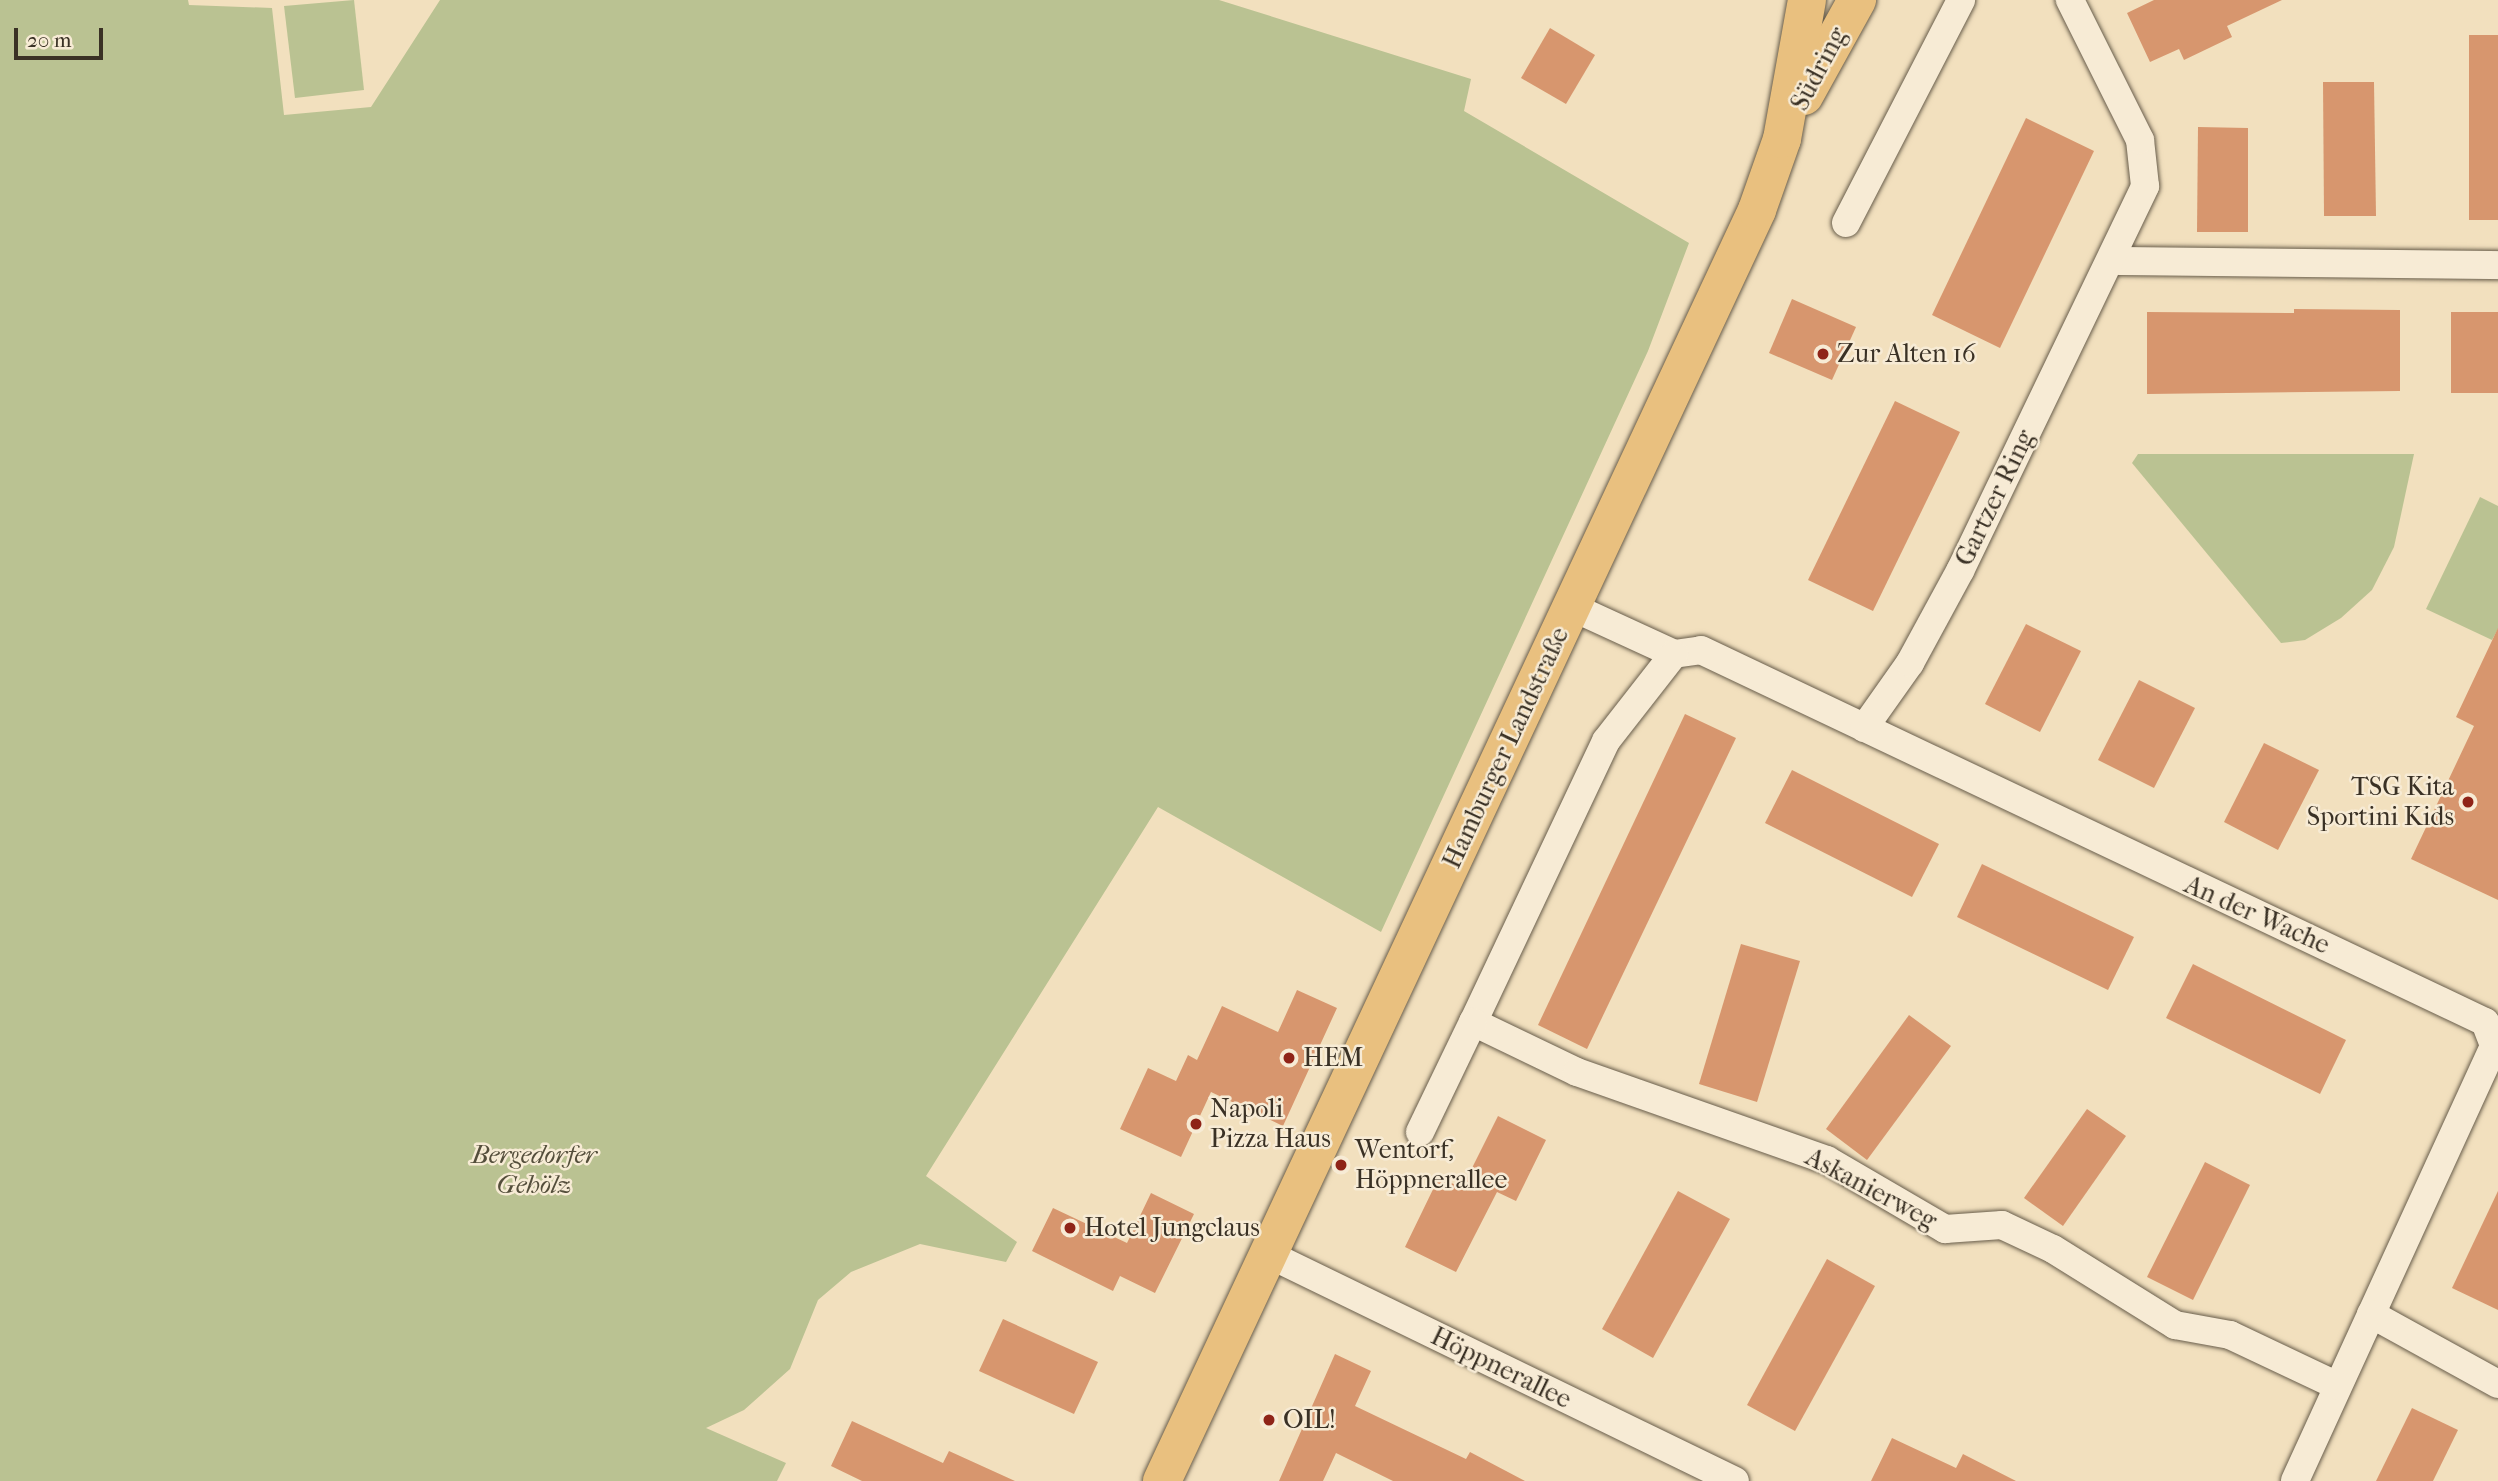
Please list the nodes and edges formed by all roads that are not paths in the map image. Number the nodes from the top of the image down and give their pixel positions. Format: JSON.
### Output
{"nodes":[{"id":1,"x":1807,"y":0,"type":"edge"},
{"id":2,"x":1857,"y":0,"type":"edge"},
{"id":3,"x":1961,"y":0,"type":"edge"},
{"id":4,"x":2070,"y":0,"type":"edge"},
{"id":5,"x":1782,"y":139,"type":"junction"},
{"id":6,"x":1846,"y":223,"type":"dead end"},
{"id":7,"x":2113,"y":261,"type":"junction"},
{"id":8,"x":2498,"y":265,"type":"edge"},
{"id":9,"x":1572,"y":607,"type":"junction"},
{"id":10,"x":1674,"y":654,"type":"junction"},
{"id":11,"x":1864,"y":728,"type":"junction"},
{"id":12,"x":1473,"y":1022,"type":"junction"},
{"id":13,"x":1420,"y":1132,"type":"dead end"},
{"id":14,"x":1268,"y":1254,"type":"junction"},
{"id":15,"x":2371,"y":1314,"type":"junction"},
{"id":16,"x":2498,"y":1384,"type":"edge"},
{"id":17,"x":2338,"y":1386,"type":"junction"},
{"id":18,"x":1162,"y":1481,"type":"edge"},
{"id":19,"x":1735,"y":1481,"type":"edge"},
{"id":20,"x":2295,"y":1481,"type":"edge"}],
"edges":[{"from":1,"to":5,"type":"main road","name":"Hamburger Landstraße"},
{"from":2,"to":5,"type":"main road","name":"Südring"},
{"from":3,"to":6,"type":"street"},
{"from":4,"to":7,"type":"street","name":"Gartzer Ring"},
{"from":5,"to":9,"type":"main road","name":"Hamburger Landstraße"},
{"from":7,"to":8,"type":"street"},
{"from":7,"to":11,"type":"street","name":"Gartzer Ring"},
{"from":9,"to":10,"type":"street","name":"An der Wache"},
{"from":9,"to":14,"type":"main road","name":"Hamburger Landstraße"},
{"from":10,"to":11,"type":"street","name":"An der Wache"},
{"from":10,"to":12,"type":"street"},
{"from":11,"to":15,"type":"street","name":"An der Wache"},
{"from":12,"to":13,"type":"street"},
{"from":12,"to":17,"type":"street","name":"Askanierweg"},
{"from":14,"to":18,"type":"main road","name":"Hamburger Landstraße"},
{"from":14,"to":19,"type":"street","name":"Höppnerallee"},
{"from":15,"to":16,"type":"street"},
{"from":15,"to":17,"type":"street","name":"An der Wache"},
{"from":17,"to":20,"type":"street","name":"An der Wache"}]}
